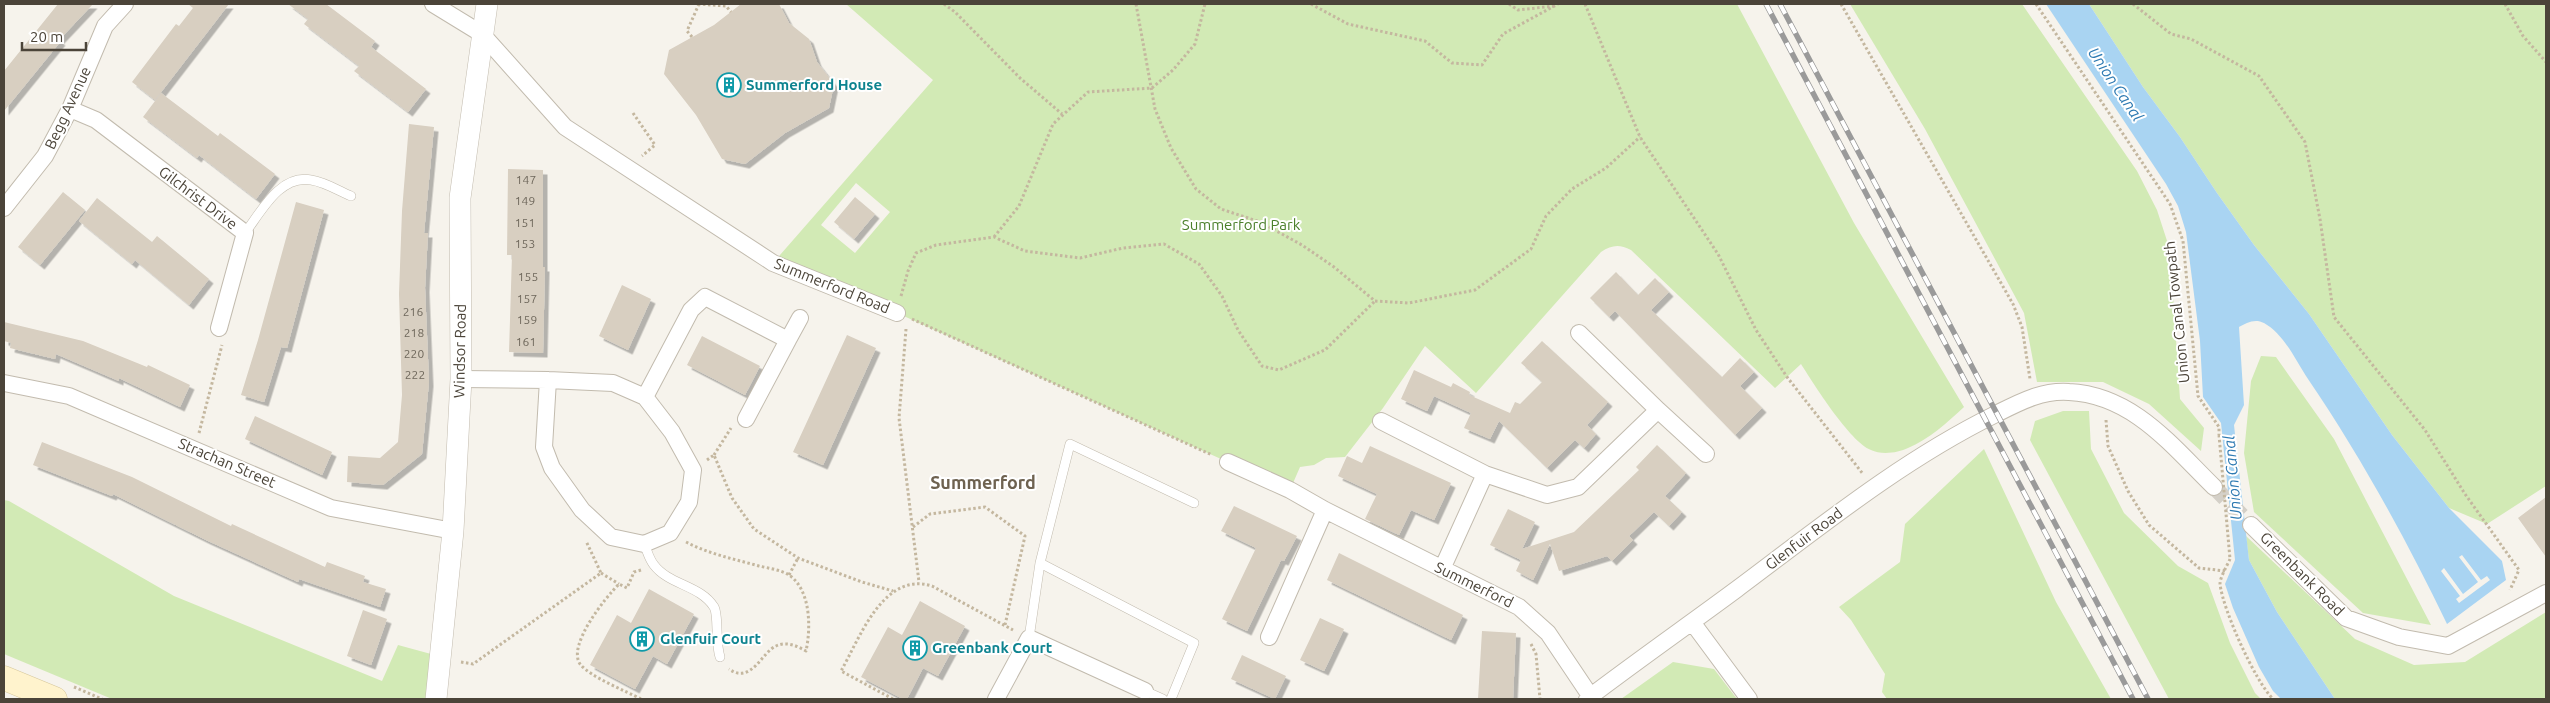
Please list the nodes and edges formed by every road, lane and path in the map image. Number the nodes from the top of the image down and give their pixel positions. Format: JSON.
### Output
{"nodes":[{"id":1,"x":125,"y":4,"type":"edge"},
{"id":2,"x":433,"y":4,"type":"edge"},
{"id":3,"x":487,"y":4,"type":"edge"},
{"id":4,"x":699,"y":4,"type":"edge"},
{"id":5,"x":944,"y":4,"type":"edge"},
{"id":6,"x":1136,"y":4,"type":"edge"},
{"id":7,"x":1205,"y":4,"type":"edge"},
{"id":8,"x":1311,"y":4,"type":"edge"},
{"id":9,"x":1509,"y":4,"type":"edge"},
{"id":10,"x":1585,"y":4,"type":"edge"},
{"id":11,"x":1841,"y":4,"type":"edge"},
{"id":12,"x":2036,"y":4,"type":"edge"},
{"id":13,"x":2133,"y":4,"type":"edge"},
{"id":14,"x":2505,"y":4,"type":"edge"},
{"id":15,"x":1557,"y":5,"type":"edge"},
{"id":16,"x":730,"y":12,"type":"dead end"},
{"id":17,"x":482,"y":34,"type":"junction"},
{"id":18,"x":692,"y":37,"type":"dead end"},
{"id":19,"x":2546,"y":62,"type":"edge"},
{"id":20,"x":1152,"y":88,"type":"junction"},
{"id":21,"x":70,"y":108,"type":"junction"},
{"id":22,"x":633,"y":113,"type":"dead end"},
{"id":23,"x":1062,"y":114,"type":"junction"},
{"id":24,"x":1640,"y":137,"type":"junction"},
{"id":25,"x":629,"y":169,"type":"junction"},
{"id":26,"x":351,"y":196,"type":"dead end"},
{"id":27,"x":4,"y":208,"type":"edge"},
{"id":28,"x":245,"y":233,"type":"junction"},
{"id":29,"x":994,"y":238,"type":"junction"},
{"id":30,"x":1375,"y":301,"type":"junction"},
{"id":31,"x":902,"y":315,"type":"junction"},
{"id":32,"x":800,"y":318,"type":"dead end"},
{"id":33,"x":219,"y":328,"type":"joint"},
{"id":34,"x":1579,"y":333,"type":"dead end"},
{"id":35,"x":788,"y":340,"type":"junction"},
{"id":36,"x":461,"y":380,"type":"junction"},
{"id":37,"x":548,"y":380,"type":"junction"},
{"id":38,"x":4,"y":383,"type":"edge"},
{"id":39,"x":645,"y":397,"type":"junction"},
{"id":40,"x":2032,"y":397,"type":"junction"},
{"id":41,"x":2104,"y":398,"type":"junction"},
{"id":42,"x":1658,"y":410,"type":"junction"},
{"id":43,"x":746,"y":420,"type":"joint"},
{"id":44,"x":1381,"y":421,"type":"dead end"},
{"id":45,"x":194,"y":450,"type":"junction"},
{"id":46,"x":1706,"y":454,"type":"dead end"},
{"id":47,"x":714,"y":455,"type":"junction"},
{"id":48,"x":1228,"y":462,"type":"joint"},
{"id":49,"x":693,"y":470,"type":"junction"},
{"id":50,"x":1485,"y":474,"type":"junction"},
{"id":51,"x":2214,"y":487,"type":"tunnel mouth"},
{"id":52,"x":1873,"y":488,"type":"junction"},
{"id":53,"x":1194,"y":503,"type":"dead end"},
{"id":54,"x":1325,"y":510,"type":"junction"},
{"id":55,"x":2251,"y":525,"type":"tunnel mouth"},
{"id":56,"x":913,"y":527,"type":"junction"},
{"id":57,"x":453,"y":531,"type":"junction"},
{"id":58,"x":670,"y":533,"type":"junction"},
{"id":59,"x":585,"y":538,"type":"dead end"},
{"id":60,"x":644,"y":544,"type":"junction"},
{"id":61,"x":798,"y":558,"type":"junction"},
{"id":62,"x":1040,"y":563,"type":"junction"},
{"id":63,"x":654,"y":565,"type":"junction"},
{"id":64,"x":1442,"y":569,"type":"junction"},
{"id":65,"x":2225,"y":571,"type":"junction"},
{"id":66,"x":601,"y":573,"type":"junction"},
{"id":67,"x":789,"y":575,"type":"junction"},
{"id":68,"x":919,"y":582,"type":"junction"},
{"id":69,"x":619,"y":584,"type":"junction"},
{"id":70,"x":893,"y":591,"type":"junction"},
{"id":71,"x":2546,"y":593,"type":"edge"},
{"id":72,"x":2506,"y":594,"type":"dead end"},
{"id":73,"x":1692,"y":622,"type":"junction"},
{"id":74,"x":1005,"y":625,"type":"junction"},
{"id":75,"x":1269,"y":637,"type":"dead end"},
{"id":76,"x":1029,"y":638,"type":"junction"},
{"id":77,"x":1530,"y":642,"type":"dead end"},
{"id":78,"x":720,"y":657,"type":"joint"},
{"id":79,"x":438,"y":658,"type":"junction"},
{"id":80,"x":4,"y":678,"type":"edge"},
{"id":81,"x":1145,"y":691,"type":"joint"},
{"id":82,"x":1589,"y":698,"type":"edge"},
{"id":83,"x":54,"y":699,"type":"edge"},
{"id":84,"x":436,"y":699,"type":"edge"},
{"id":85,"x":641,"y":699,"type":"edge"},
{"id":86,"x":893,"y":699,"type":"edge"},
{"id":87,"x":996,"y":699,"type":"edge"},
{"id":88,"x":1163,"y":699,"type":"edge"},
{"id":89,"x":1171,"y":699,"type":"edge"},
{"id":90,"x":1540,"y":699,"type":"edge"},
{"id":91,"x":1749,"y":699,"type":"edge"},
{"id":92,"x":2273,"y":699,"type":"edge"}],
"edges":[{"from":1,"to":21,"type":"street","name":"Begg Avenue"},
{"from":2,"to":17,"type":"street","name":"Summerford Road"},
{"from":3,"to":17,"type":"street","name":"Windsor Road"},
{"from":4,"to":16,"type":"path"},
{"from":4,"to":18,"type":"path"},
{"from":5,"to":23,"type":"path"},
{"from":6,"to":20,"type":"path"},
{"from":7,"to":20,"type":"path"},
{"from":8,"to":15,"type":"path"},
{"from":9,"to":15,"type":"path"},
{"from":10,"to":24,"type":"path"},
{"from":11,"to":40,"type":"path"},
{"from":12,"to":65,"type":"path","name":"Union Canal Towpath","bridge":true},
{"from":13,"to":72,"type":"path"},
{"from":14,"to":19,"type":"path"},
{"from":17,"to":25,"type":"street","name":"Summerford Road"},
{"from":17,"to":36,"type":"street","name":"Windsor Road"},
{"from":20,"to":23,"type":"path"},
{"from":20,"to":30,"type":"path"},
{"from":21,"to":27,"type":"street","name":"Begg Avenue"},
{"from":21,"to":28,"type":"street","name":"Gilchrist Drive"},
{"from":22,"to":25,"type":"path"},
{"from":23,"to":29,"type":"path"},
{"from":24,"to":30,"type":"path"},
{"from":24,"to":52,"type":"path"},
{"from":25,"to":31,"type":"street","name":"Summerford Road"},
{"from":26,"to":28,"type":"lane"},
{"from":28,"to":33,"type":"street","name":"Gilchrist Drive"},
{"from":29,"to":30,"type":"path"},
{"from":29,"to":31,"type":"path"},
{"from":31,"to":48,"type":"path","name":"Summerford Road"},
{"from":31,"to":56,"type":"path"},
{"from":32,"to":35,"type":"street"},
{"from":33,"to":45,"type":"path"},
{"from":34,"to":42,"type":"street"},
{"from":35,"to":39,"type":"street"},
{"from":35,"to":43,"type":"street"},
{"from":36,"to":37,"type":"street"},
{"from":36,"to":57,"type":"street","name":"Windsor Road"},
{"from":37,"to":39,"type":"street"},
{"from":37,"to":60,"type":"street"},
{"from":38,"to":45,"type":"street","name":"Strachan Street"},
{"from":39,"to":49,"type":"street"},
{"from":40,"to":41,"type":"street"},
{"from":40,"to":52,"type":"street","name":"Glenfuir Road"},
{"from":41,"to":51,"type":"street"},
{"from":41,"to":65,"type":"path"},
{"from":42,"to":46,"type":"street"},
{"from":42,"to":50,"type":"street"},
{"from":43,"to":47,"type":"path"},
{"from":44,"to":50,"type":"street"},
{"from":45,"to":57,"type":"street","name":"Strachan Street"},
{"from":47,"to":49,"type":"path"},
{"from":47,"to":61,"type":"path"},
{"from":48,"to":54,"type":"street","name":"Summerford"},
{"from":49,"to":58,"type":"street"},
{"from":50,"to":64,"type":"street"},
{"from":52,"to":73,"type":"street","name":"Glenfuir Road"},
{"from":53,"to":62,"type":"lane"},
{"from":54,"to":64,"type":"street","name":"Summerford"},
{"from":54,"to":75,"type":"street"},
{"from":55,"to":71,"type":"street","name":"Greenbank Road"},
{"from":56,"to":68,"type":"path"},
{"from":56,"to":74,"type":"path"},
{"from":57,"to":79,"type":"street","name":"Windsor Road"},
{"from":58,"to":60,"type":"street"},
{"from":58,"to":67,"type":"path"},
{"from":59,"to":66,"type":"path"},
{"from":60,"to":63,"type":"lane"},
{"from":61,"to":67,"type":"path"},
{"from":61,"to":70,"type":"path"},
{"from":62,"to":76,"type":"lane"},
{"from":62,"to":89,"type":"lane"},
{"from":63,"to":69,"type":"path"},
{"from":63,"to":78,"type":"lane"},
{"from":64,"to":82,"type":"street","name":"Summerford"},
{"from":65,"to":92,"type":"path","name":"Union Canal Towpath"},
{"from":66,"to":69,"type":"path"},
{"from":66,"to":79,"type":"path"},
{"from":67,"to":78,"type":"path"},
{"from":68,"to":70,"type":"path"},
{"from":68,"to":74,"type":"path"},
{"from":69,"to":85,"type":"path"},
{"from":70,"to":86,"type":"path"},
{"from":73,"to":82,"type":"street","name":"Glenfuir Road"},
{"from":73,"to":91,"type":"street"},
{"from":74,"to":76,"type":"path"},
{"from":76,"to":81,"type":"street"},
{"from":76,"to":87,"type":"street"},
{"from":77,"to":90,"type":"path"},
{"from":79,"to":84,"type":"street","name":"Windsor Road"},
{"from":80,"to":83,"type":"main road"},
{"from":81,"to":88,"type":"lane"}]}
